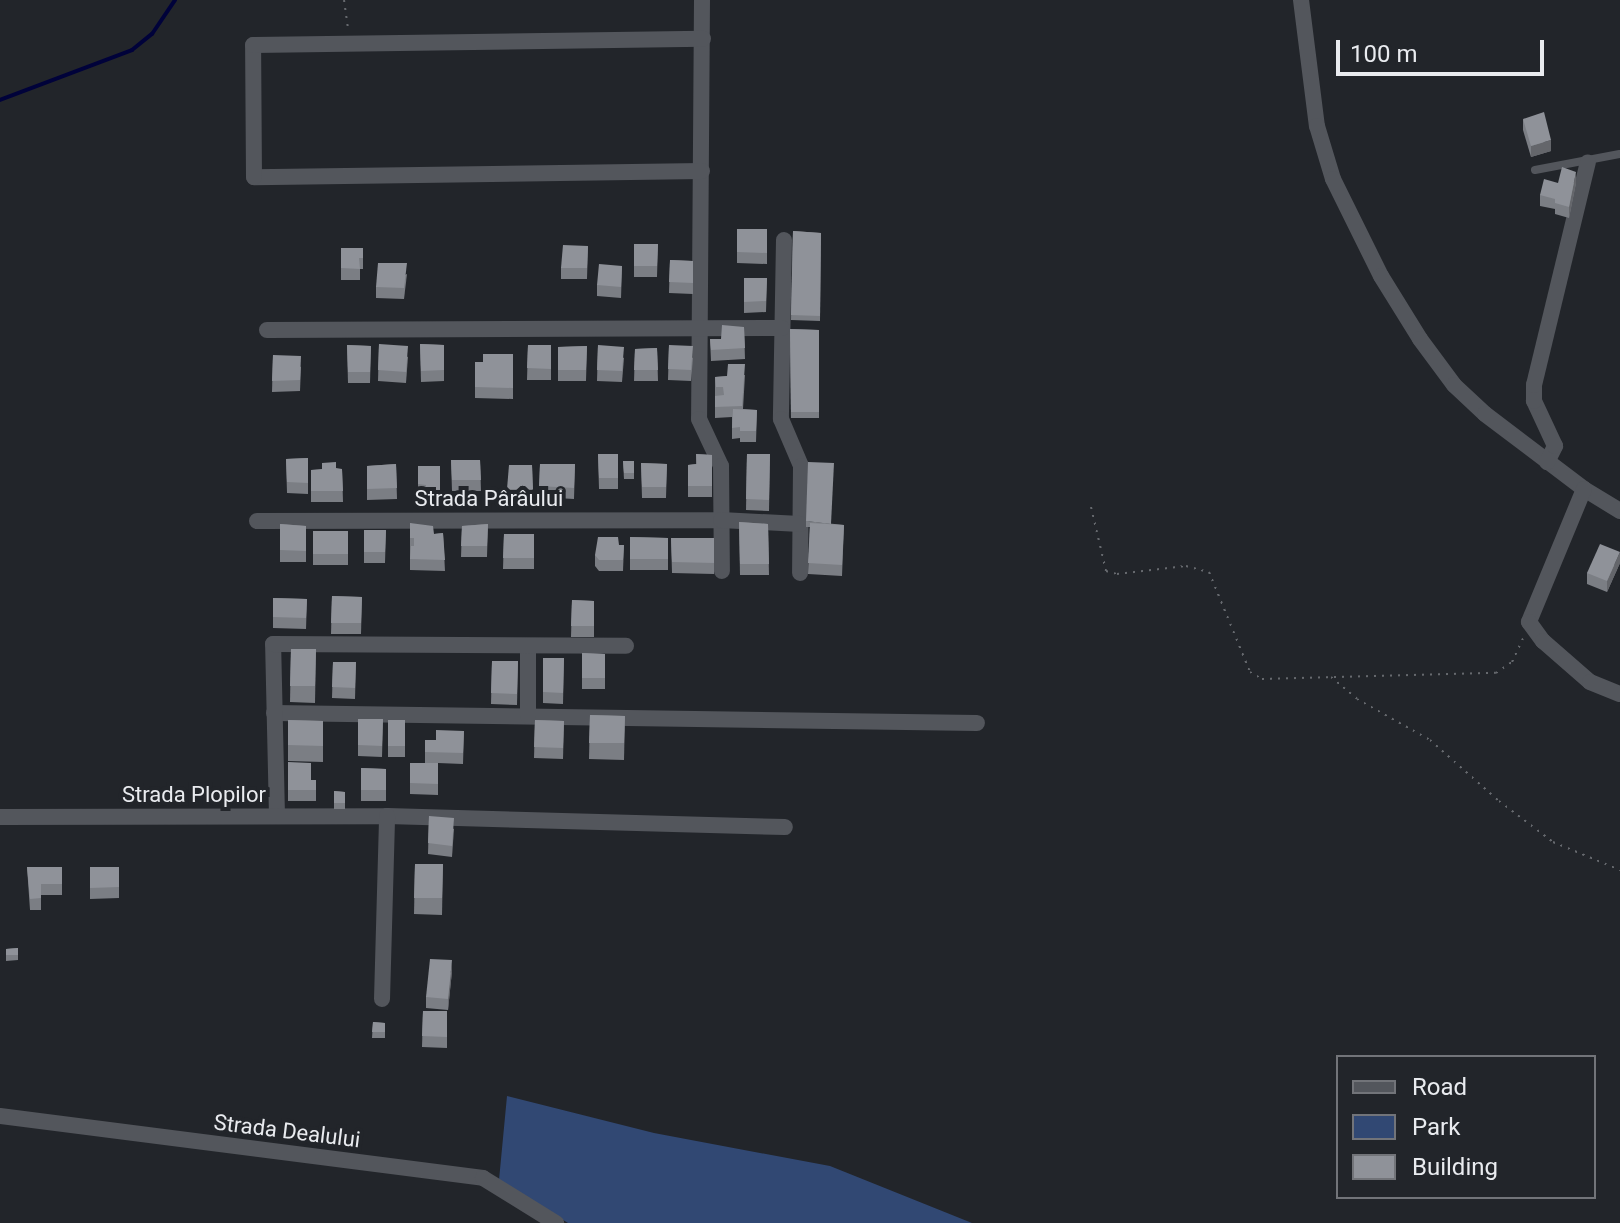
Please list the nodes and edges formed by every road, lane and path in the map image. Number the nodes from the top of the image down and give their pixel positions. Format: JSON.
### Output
{"nodes":[{"id":1,"x":344,"y":0,"type":"edge"},
{"id":2,"x":702,"y":0,"type":"edge"},
{"id":3,"x":1301,"y":0,"type":"edge"},
{"id":4,"x":703,"y":39,"type":"junction"},
{"id":5,"x":350,"y":44,"type":"junction"},
{"id":6,"x":1620,"y":154,"type":"edge"},
{"id":7,"x":1588,"y":162,"type":"junction"},
{"id":8,"x":1535,"y":170,"type":"dead end"},
{"id":9,"x":702,"y":171,"type":"junction"},
{"id":10,"x":784,"y":240,"type":"dead end"},
{"id":11,"x":700,"y":327,"type":"junction"},
{"id":12,"x":782,"y":328,"type":"junction"},
{"id":13,"x":267,"y":330,"type":"dead end"},
{"id":14,"x":1547,"y":462,"type":"junction"},
{"id":15,"x":1584,"y":489,"type":"junction"},
{"id":16,"x":1091,"y":507,"type":"dead end"},
{"id":17,"x":1620,"y":511,"type":"edge"},
{"id":18,"x":721,"y":520,"type":"junction"},
{"id":19,"x":257,"y":521,"type":"dead end"},
{"id":20,"x":800,"y":524,"type":"junction"},
{"id":21,"x":722,"y":571,"type":"dead end"},
{"id":22,"x":800,"y":573,"type":"dead end"},
{"id":23,"x":1529,"y":622,"type":"junction"},
{"id":24,"x":528,"y":646,"type":"junction"},
{"id":25,"x":626,"y":646,"type":"dead end"},
{"id":26,"x":1331,"y":677,"type":"junction"},
{"id":27,"x":1620,"y":694,"type":"edge"},
{"id":28,"x":274,"y":713,"type":"junction"},
{"id":29,"x":528,"y":716,"type":"junction"},
{"id":30,"x":977,"y":723,"type":"dead end"},
{"id":31,"x":277,"y":816,"type":"junction"},
{"id":32,"x":387,"y":816,"type":"junction"},
{"id":33,"x":0,"y":817,"type":"edge"},
{"id":34,"x":785,"y":827,"type":"dead end"},
{"id":35,"x":1620,"y":870,"type":"edge"},
{"id":36,"x":382,"y":999,"type":"dead end"},
{"id":37,"x":0,"y":1116,"type":"edge"},
{"id":38,"x":556,"y":1223,"type":"edge"}],
"edges":[{"from":1,"to":5,"type":"path"},
{"from":2,"to":4,"type":"street"},
{"from":3,"to":14,"type":"street"},
{"from":4,"to":5,"type":"street"},
{"from":4,"to":9,"type":"street"},
{"from":5,"to":9,"type":"street"},
{"from":6,"to":7,"type":"lane"},
{"from":7,"to":8,"type":"lane"},
{"from":7,"to":14,"type":"street"},
{"from":9,"to":11,"type":"street"},
{"from":10,"to":12,"type":"street"},
{"from":11,"to":12,"type":"street"},
{"from":11,"to":13,"type":"street"},
{"from":11,"to":18,"type":"street"},
{"from":12,"to":20,"type":"street"},
{"from":14,"to":15,"type":"street"},
{"from":15,"to":17,"type":"street"},
{"from":15,"to":23,"type":"street"},
{"from":16,"to":26,"type":"path"},
{"from":18,"to":19,"type":"street","name":"Strada Pârâului"},
{"from":18,"to":20,"type":"street","name":"Strada Pârâului"},
{"from":18,"to":21,"type":"street"},
{"from":20,"to":22,"type":"street"},
{"from":23,"to":26,"type":"path"},
{"from":23,"to":27,"type":"street"},
{"from":24,"to":25,"type":"street"},
{"from":24,"to":28,"type":"street"},
{"from":24,"to":29,"type":"street"},
{"from":26,"to":35,"type":"path"},
{"from":28,"to":29,"type":"street"},
{"from":28,"to":31,"type":"street"},
{"from":29,"to":30,"type":"street"},
{"from":31,"to":32,"type":"street","name":"Strada Plopilor"},
{"from":31,"to":33,"type":"street","name":"Strada Plopilor"},
{"from":32,"to":34,"type":"street","name":"Strada Plopilor"},
{"from":32,"to":36,"type":"street"},
{"from":37,"to":38,"type":"street","name":"Strada Dealului"}]}
